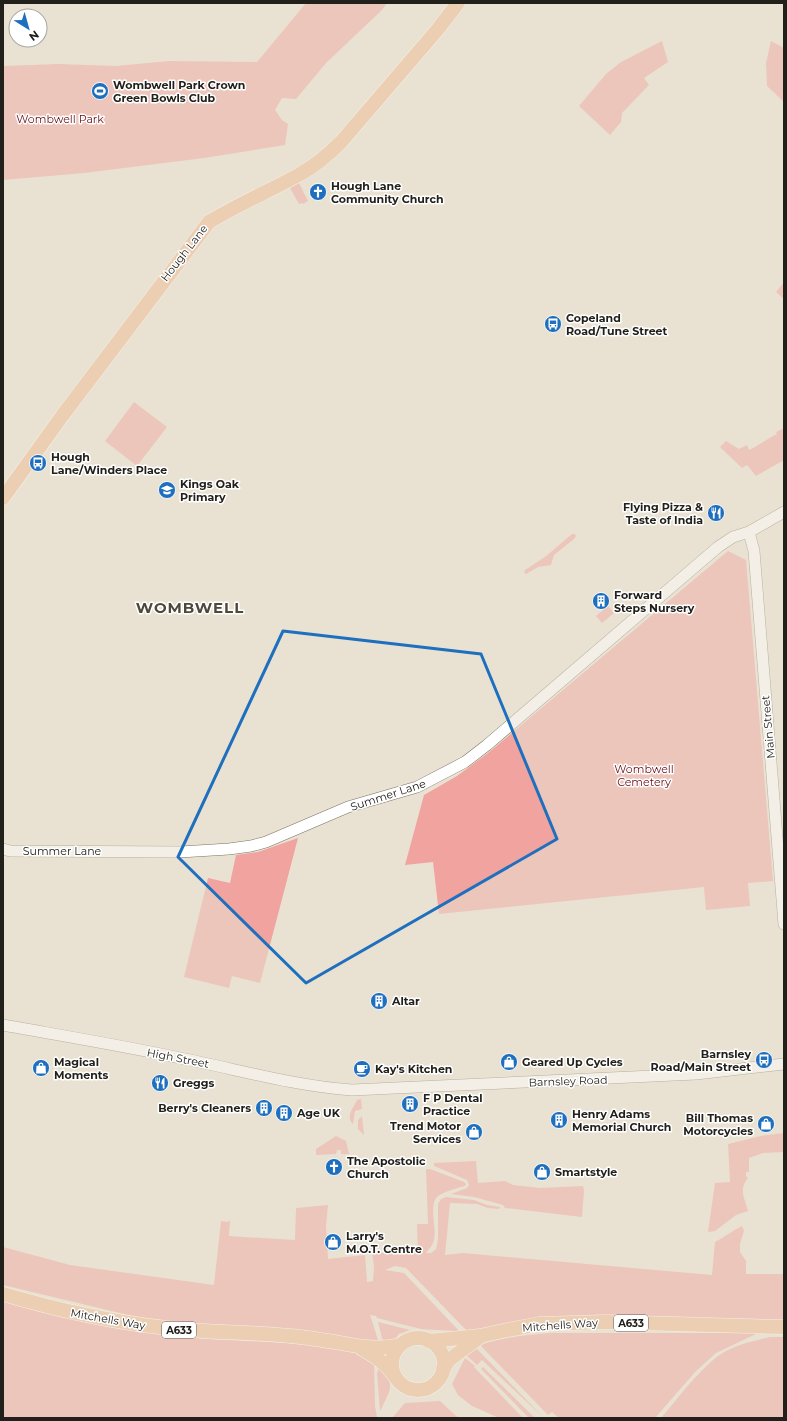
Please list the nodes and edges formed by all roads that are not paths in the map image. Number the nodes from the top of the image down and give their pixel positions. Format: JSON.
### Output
{"nodes":[{"id":1,"x":458,"y":3,"type":"edge"},
{"id":2,"x":3,"y":498,"type":"edge"},
{"id":3,"x":784,"y":512,"type":"edge"},
{"id":4,"x":749,"y":532,"type":"junction"},
{"id":5,"x":3,"y":849,"type":"edge"},
{"id":6,"x":784,"y":924,"type":"edge"},
{"id":7,"x":3,"y":1025,"type":"edge"},
{"id":8,"x":784,"y":1064,"type":"edge"},
{"id":9,"x":352,"y":1090,"type":"joint"},
{"id":10,"x":3,"y":1294,"type":"edge"},
{"id":11,"x":784,"y":1327,"type":"edge"},
{"id":12,"x":480,"y":1336,"type":"junction"},
{"id":13,"x":429,"y":1341,"type":"junction"},
{"id":14,"x":400,"y":1345,"type":"junction"},
{"id":15,"x":358,"y":1346,"type":"junction"},
{"id":16,"x":443,"y":1368,"type":"junction"},
{"id":17,"x":394,"y":1375,"type":"junction"}],
"edges":[{"from":1,"to":2,"type":"main road","name":"Hough Lane"},
{"from":3,"to":4,"type":"street","name":"Summer Lane"},
{"from":4,"to":5,"type":"street","name":"Summer Lane"},
{"from":4,"to":6,"type":"street","name":"Main Street"},
{"from":7,"to":9,"type":"street","name":"High Street"},
{"from":8,"to":9,"type":"street","name":"Barnsley Road"},
{"from":10,"to":15,"type":"main road","name":"Mitchells Way","number":"A633"},
{"from":11,"to":12,"type":"main road","name":"Mitchells Way","number":"A633"},
{"from":12,"to":13,"type":"main road","name":"Mitchells Way","number":"A633"},
{"from":12,"to":16,"type":"main road","name":"Mitchells Way"},
{"from":13,"to":14,"type":"main road"},
{"from":13,"to":16,"type":"main road"},
{"from":14,"to":15,"type":"main road","name":"Mitchells Way"},
{"from":14,"to":17,"type":"main road"},
{"from":15,"to":17,"type":"main road","name":"Mitchells Way","number":"A633"},
{"from":16,"to":17,"type":"main road"}]}
